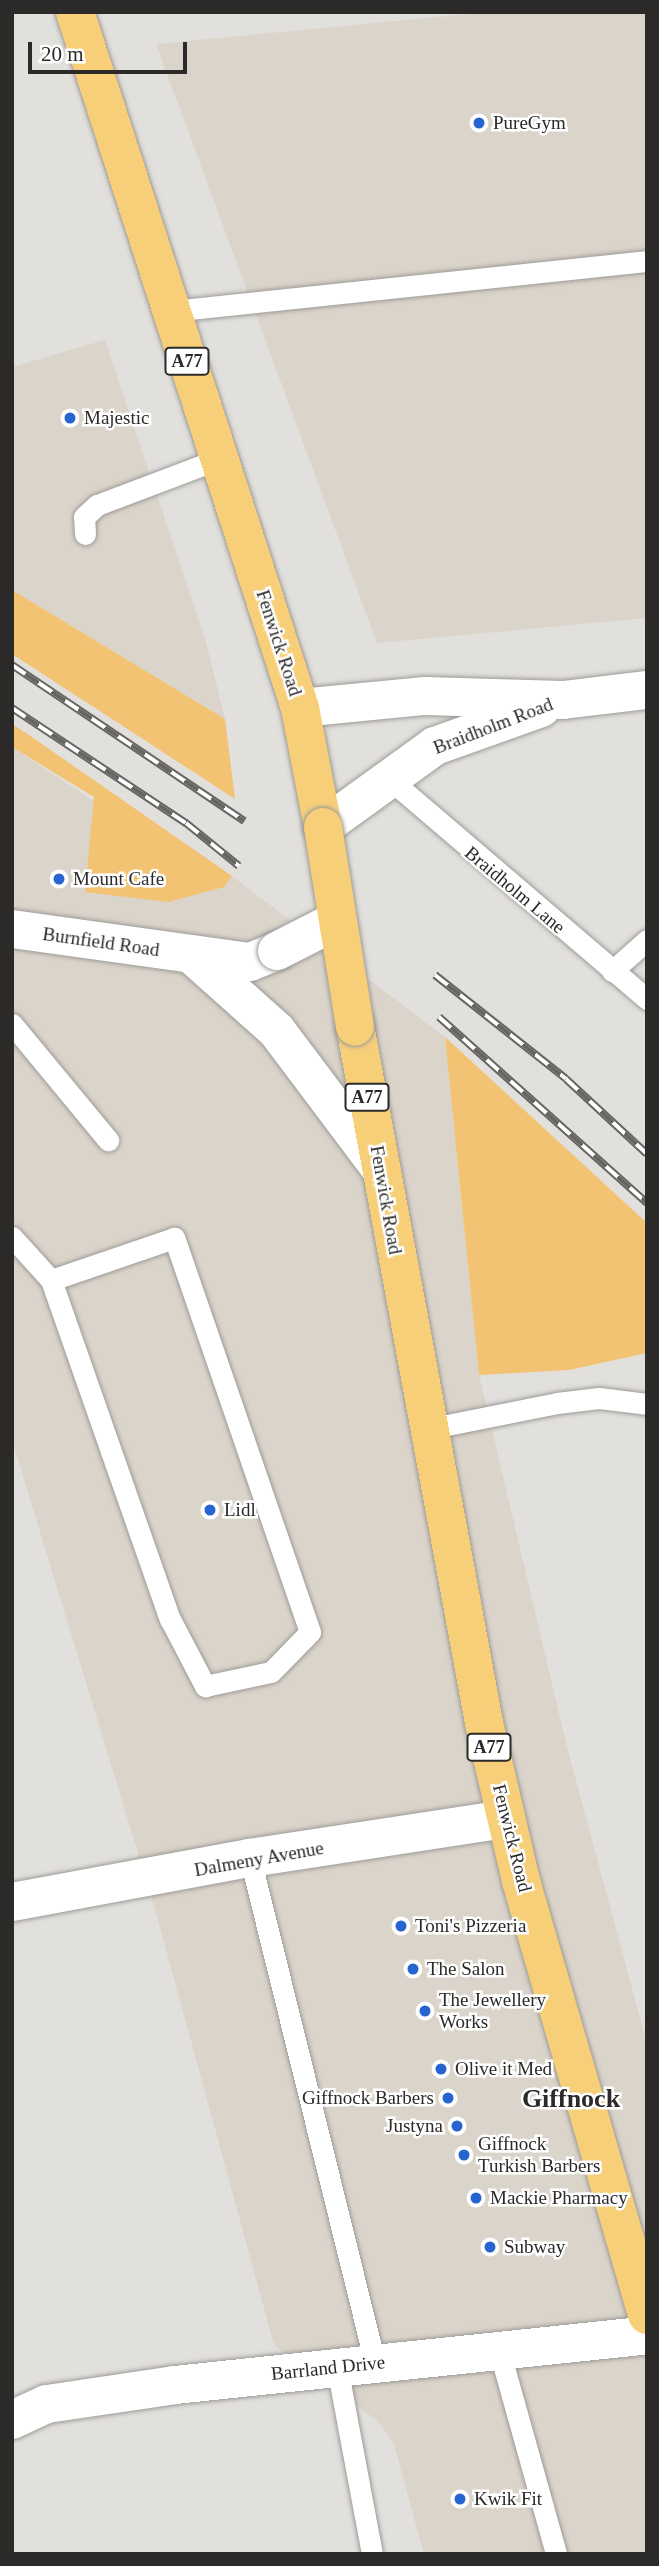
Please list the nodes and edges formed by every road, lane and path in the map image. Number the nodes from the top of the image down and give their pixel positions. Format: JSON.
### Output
{"nodes":[{"id":1,"x":75,"y":12,"type":"edge"},
{"id":2,"x":647,"y":261,"type":"edge"},
{"id":3,"x":170,"y":310,"type":"junction"},
{"id":4,"x":219,"y":459,"type":"junction"},
{"id":5,"x":85,"y":534,"type":"dead end"},
{"id":6,"x":647,"y":690,"type":"edge"},
{"id":7,"x":563,"y":700,"type":"junction"},
{"id":8,"x":300,"y":708,"type":"junction"},
{"id":9,"x":387,"y":777,"type":"junction"},
{"id":10,"x":323,"y":827,"type":"junction"},
{"id":11,"x":336,"y":921,"type":"junction"},
{"id":12,"x":12,"y":929,"type":"edge"},
{"id":13,"x":647,"y":940,"type":"edge"},
{"id":14,"x":191,"y":954,"type":"junction"},
{"id":15,"x":612,"y":971,"type":"junction"},
{"id":16,"x":647,"y":999,"type":"edge"},
{"id":17,"x":12,"y":1024,"type":"edge"},
{"id":18,"x":108,"y":1140,"type":"dead end"},
{"id":19,"x":380,"y":1168,"type":"junction"},
{"id":20,"x":12,"y":1237,"type":"edge"},
{"id":21,"x":51,"y":1280,"type":"junction"},
{"id":22,"x":647,"y":1404,"type":"edge"},
{"id":23,"x":427,"y":1429,"type":"junction"},
{"id":24,"x":506,"y":1819,"type":"junction"},
{"id":25,"x":250,"y":1858,"type":"junction"},
{"id":26,"x":12,"y":1902,"type":"edge"},
{"id":27,"x":647,"y":2315,"type":"edge"},
{"id":28,"x":647,"y":2335,"type":"edge"},
{"id":29,"x":500,"y":2353,"type":"junction"},
{"id":30,"x":375,"y":2363,"type":"junction"},
{"id":31,"x":337,"y":2367,"type":"junction"},
{"id":32,"x":12,"y":2420,"type":"edge"},
{"id":33,"x":372,"y":2554,"type":"edge"},
{"id":34,"x":556,"y":2554,"type":"edge"}],
"edges":[{"from":1,"to":3,"type":"main road","name":"Fenwick Road","number":"A77"},
{"from":2,"to":3,"type":"lane"},
{"from":3,"to":4,"type":"main road","name":"Fenwick Road","number":"A77"},
{"from":4,"to":5,"type":"lane"},
{"from":4,"to":8,"type":"main road","name":"Fenwick Road","number":"A77"},
{"from":6,"to":7,"type":"street","name":"Braidholm Road"},
{"from":7,"to":8,"type":"street","name":"Braidholm Road"},
{"from":7,"to":9,"type":"street","name":"Braidholm Road"},
{"from":8,"to":10,"type":"main road","name":"Fenwick Road","number":"A77"},
{"from":9,"to":10,"type":"street","name":"Braidholm Road"},
{"from":9,"to":15,"type":"lane","name":"Braidholm Lane"},
{"from":10,"to":11,"type":"main road","name":"Fenwick Road","number":"A77","bridge":true},
{"from":11,"to":14,"type":"street","name":"Burnfield Road","bridge":true},
{"from":11,"to":19,"type":"main road","name":"Fenwick Road","number":"A77","bridge":true},
{"from":12,"to":14,"type":"street","name":"Burnfield Road"},
{"from":13,"to":15,"type":"lane"},
{"from":14,"to":19,"type":"street"},
{"from":15,"to":16,"type":"lane","name":"Braidholm Lane"},
{"from":17,"to":18,"type":"lane"},
{"from":19,"to":23,"type":"main road","name":"Fenwick Road","number":"A77"},
{"from":20,"to":21,"type":"lane"},
{"from":21,"to":21,"type":"lane"},
{"from":22,"to":23,"type":"lane"},
{"from":23,"to":24,"type":"main road","name":"Fenwick Road","number":"A77"},
{"from":24,"to":25,"type":"street","name":"Dalmeny Avenue"},
{"from":24,"to":27,"type":"main road","name":"Fenwick Road","number":"A77"},
{"from":25,"to":26,"type":"street","name":"Dalmeny Avenue"},
{"from":25,"to":30,"type":"lane"},
{"from":28,"to":29,"type":"street","name":"Barrland Drive"},
{"from":29,"to":30,"type":"street","name":"Barrland Drive"},
{"from":29,"to":34,"type":"lane"},
{"from":30,"to":31,"type":"street","name":"Barrland Drive"},
{"from":31,"to":32,"type":"street","name":"Barrland Drive"},
{"from":31,"to":33,"type":"lane"}]}
